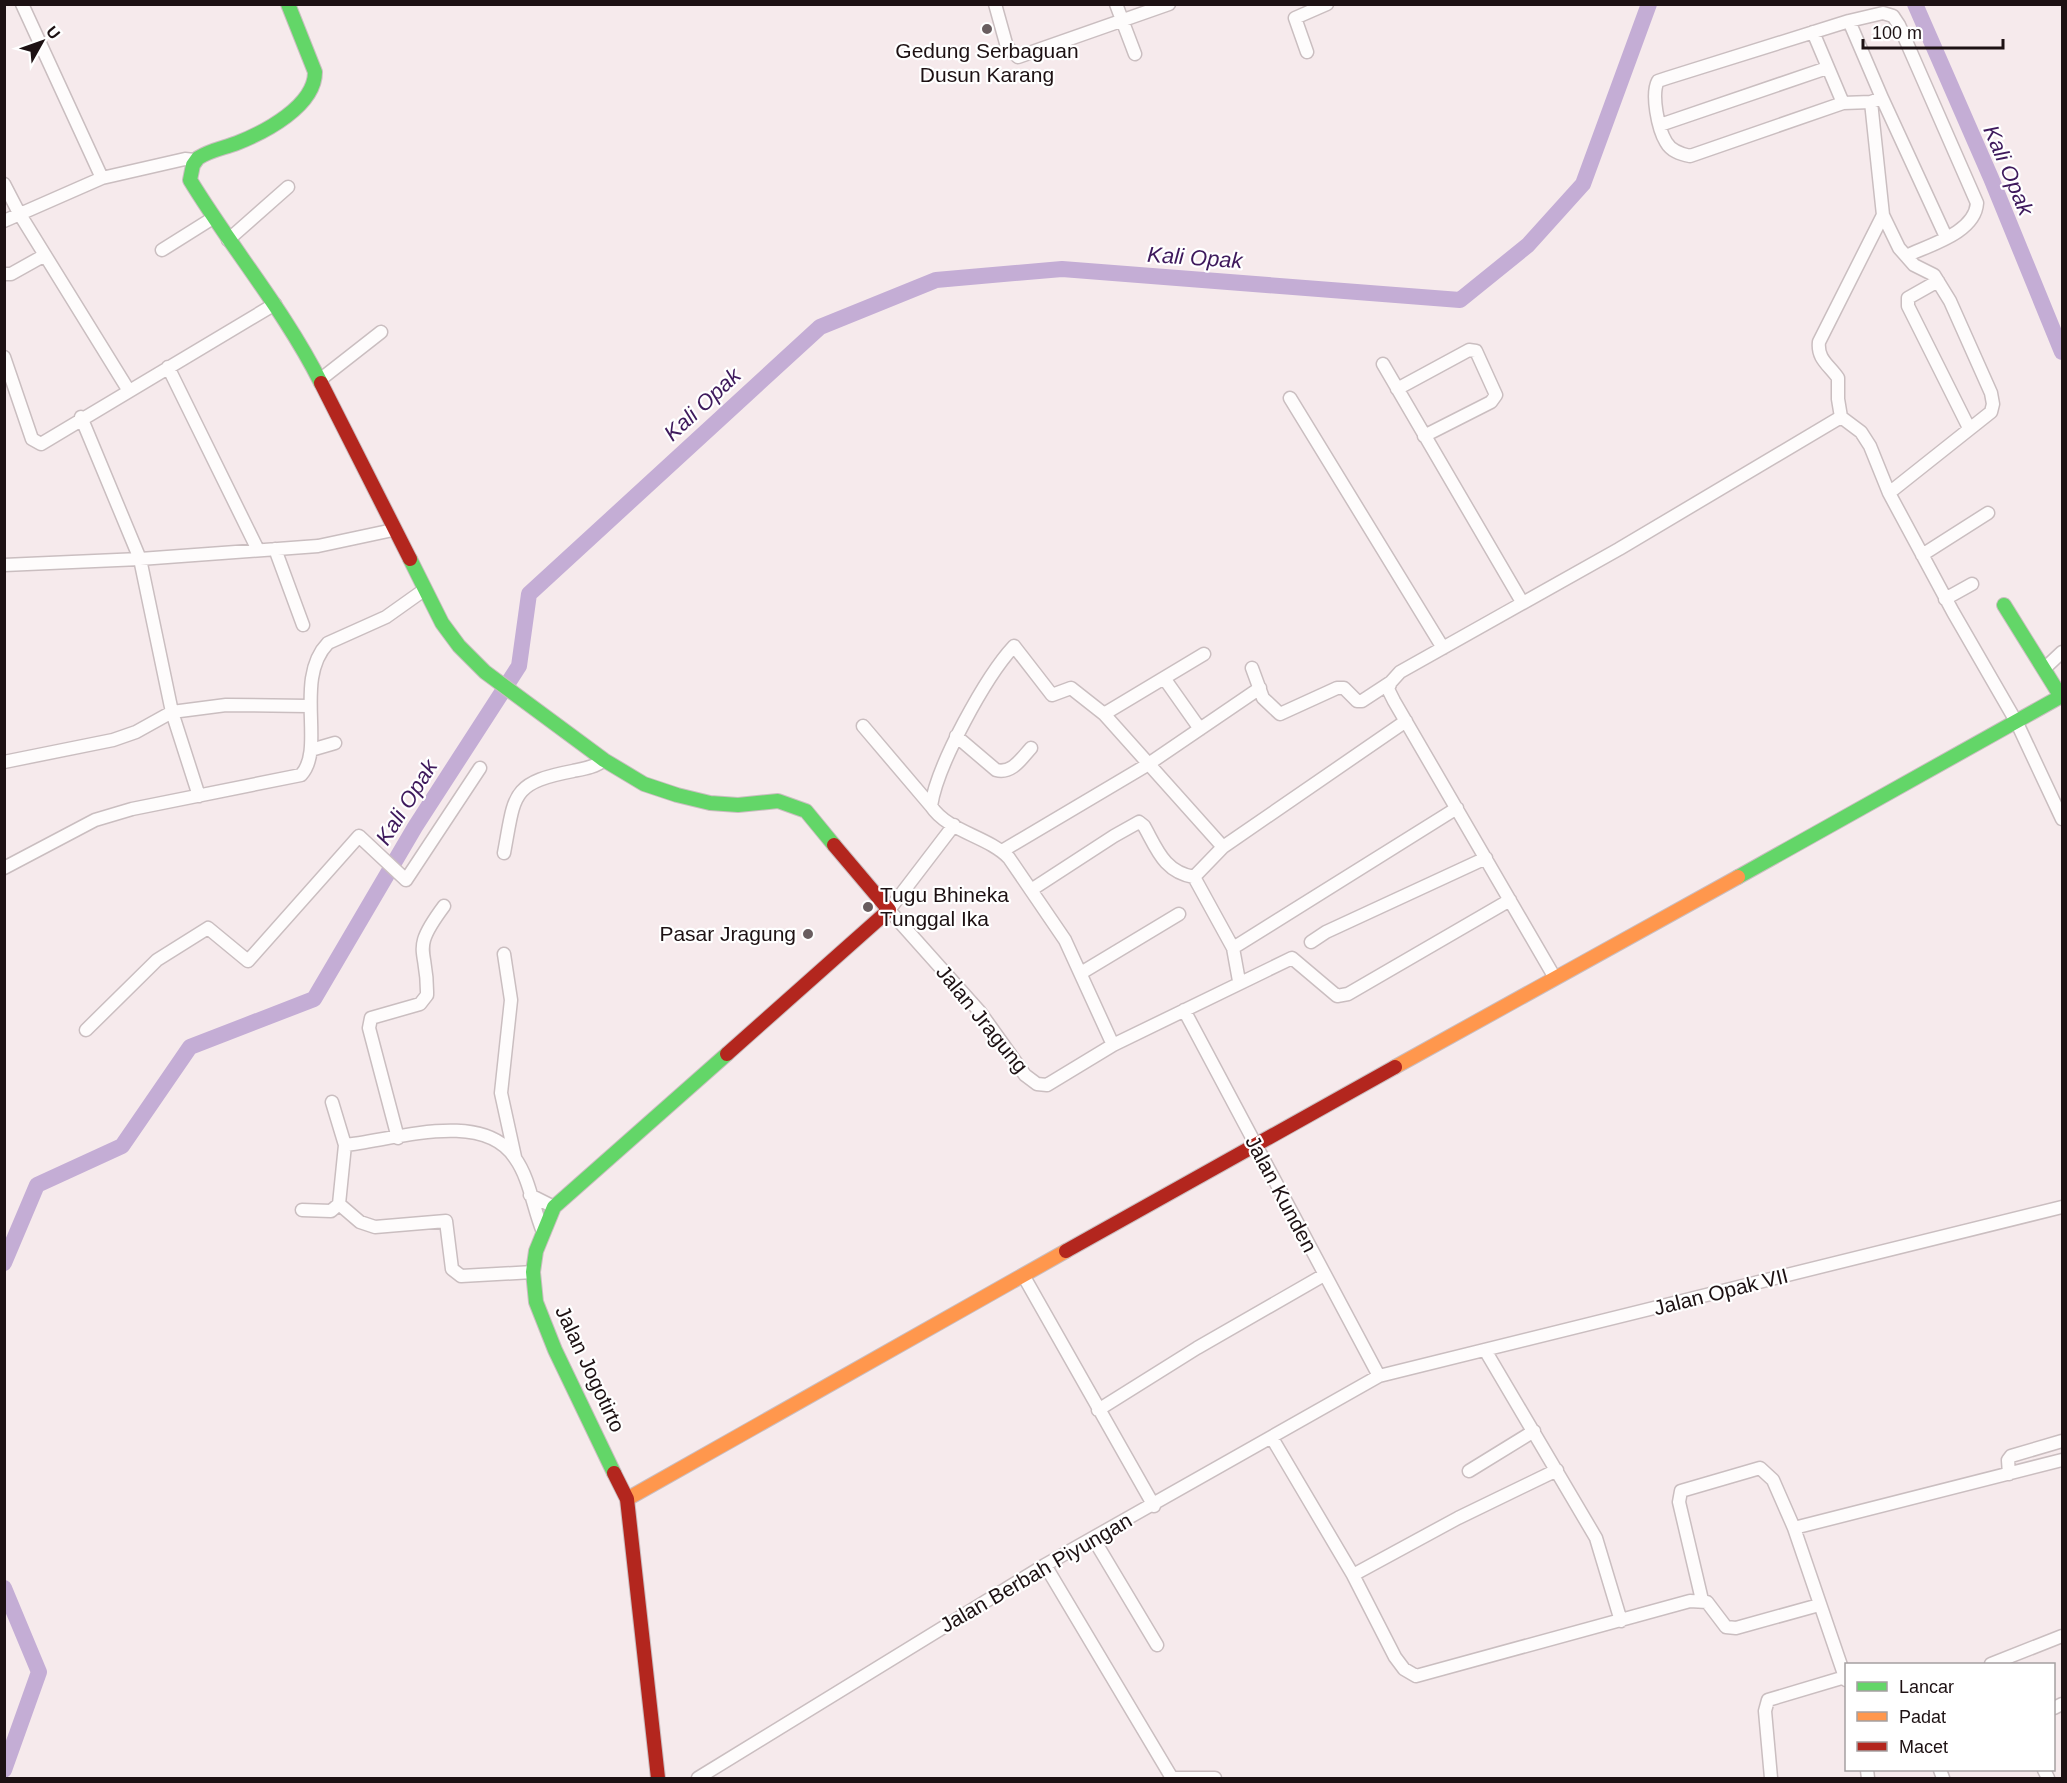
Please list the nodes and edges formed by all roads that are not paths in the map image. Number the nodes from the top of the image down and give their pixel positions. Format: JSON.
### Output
{"nodes":[{"id":1,"x":22,"y":4,"type":"edge"},
{"id":2,"x":288,"y":4,"type":"edge"},
{"id":3,"x":995,"y":4,"type":"edge"},
{"id":4,"x":1116,"y":4,"type":"edge"},
{"id":5,"x":1169,"y":4,"type":"edge"},
{"id":6,"x":1291,"y":4,"type":"edge"},
{"id":7,"x":1328,"y":4,"type":"edge"},
{"id":8,"x":1295,"y":18,"type":"junction"},
{"id":9,"x":1123,"y":19,"type":"junction"},
{"id":10,"x":1850,"y":21,"type":"junction"},
{"id":11,"x":1813,"y":32,"type":"junction"},
{"id":12,"x":1308,"y":52,"type":"dead end"},
{"id":13,"x":1135,"y":54,"type":"dead end"},
{"id":14,"x":1827,"y":68,"type":"junction"},
{"id":15,"x":1876,"y":100,"type":"junction"},
{"id":16,"x":1843,"y":103,"type":"junction"},
{"id":17,"x":1660,"y":125,"type":"junction"},
{"id":18,"x":195,"y":160,"type":"junction"},
{"id":19,"x":102,"y":178,"type":"junction"},
{"id":20,"x":4,"y":184,"type":"edge"},
{"id":21,"x":288,"y":187,"type":"dead end"},
{"id":22,"x":19,"y":213,"type":"junction"},
{"id":23,"x":1883,"y":215,"type":"junction"},
{"id":24,"x":213,"y":218,"type":"junction"},
{"id":25,"x":4,"y":221,"type":"edge"},
{"id":26,"x":1946,"y":237,"type":"junction"},
{"id":27,"x":228,"y":240,"type":"junction"},
{"id":28,"x":162,"y":250,"type":"dead end"},
{"id":29,"x":45,"y":255,"type":"junction"},
{"id":30,"x":1906,"y":256,"type":"junction"},
{"id":31,"x":4,"y":274,"type":"edge"},
{"id":32,"x":1938,"y":281,"type":"junction"},
{"id":33,"x":275,"y":304,"type":"junction"},
{"id":34,"x":381,"y":332,"type":"dead end"},
{"id":35,"x":4,"y":357,"type":"edge"},
{"id":36,"x":1383,"y":364,"type":"dead end"},
{"id":37,"x":168,"y":367,"type":"junction"},
{"id":38,"x":321,"y":379,"type":"junction"},
{"id":39,"x":1397,"y":389,"type":"junction"},
{"id":40,"x":129,"y":391,"type":"junction"},
{"id":41,"x":1290,"y":398,"type":"dead end"},
{"id":42,"x":81,"y":417,"type":"junction"},
{"id":43,"x":1841,"y":417,"type":"junction"},
{"id":44,"x":1969,"y":428,"type":"junction"},
{"id":45,"x":1424,"y":436,"type":"junction"},
{"id":46,"x":1889,"y":493,"type":"junction"},
{"id":47,"x":1988,"y":513,"type":"dead end"},
{"id":48,"x":393,"y":530,"type":"junction"},
{"id":49,"x":275,"y":549,"type":"junction"},
{"id":50,"x":258,"y":550,"type":"junction"},
{"id":51,"x":1922,"y":555,"type":"junction"},
{"id":52,"x":140,"y":559,"type":"junction"},
{"id":53,"x":4,"y":565,"type":"edge"},
{"id":54,"x":1972,"y":584,"type":"dead end"},
{"id":55,"x":424,"y":590,"type":"junction"},
{"id":56,"x":1946,"y":599,"type":"junction"},
{"id":57,"x":1522,"y":602,"type":"junction"},
{"id":58,"x":2004,"y":605,"type":"dead end"},
{"id":59,"x":303,"y":625,"type":"dead end"},
{"id":60,"x":1443,"y":648,"type":"junction"},
{"id":61,"x":2062,"y":652,"type":"edge"},
{"id":62,"x":1204,"y":654,"type":"dead end"},
{"id":63,"x":1252,"y":668,"type":"dead end"},
{"id":64,"x":2044,"y":669,"type":"junction"},
{"id":65,"x":1164,"y":678,"type":"junction"},
{"id":66,"x":1390,"y":682,"type":"junction"},
{"id":67,"x":1260,"y":688,"type":"junction"},
{"id":68,"x":308,"y":706,"type":"junction"},
{"id":69,"x":172,"y":712,"type":"junction"},
{"id":70,"x":1104,"y":714,"type":"junction"},
{"id":71,"x":1406,"y":721,"type":"junction"},
{"id":72,"x":2017,"y":723,"type":"junction"},
{"id":73,"x":863,"y":726,"type":"dead end"},
{"id":74,"x":1200,"y":729,"type":"junction"},
{"id":75,"x":956,"y":736,"type":"junction"},
{"id":76,"x":334,"y":743,"type":"dead end"},
{"id":77,"x":1032,"y":748,"type":"dead end"},
{"id":78,"x":311,"y":750,"type":"junction"},
{"id":79,"x":604,"y":760,"type":"junction"},
{"id":80,"x":4,"y":762,"type":"edge"},
{"id":81,"x":1147,"y":765,"type":"junction"},
{"id":82,"x":480,"y":768,"type":"dead end"},
{"id":83,"x":200,"y":796,"type":"junction"},
{"id":84,"x":931,"y":806,"type":"junction"},
{"id":85,"x":1457,"y":808,"type":"junction"},
{"id":86,"x":2061,"y":812,"type":"edge"},
{"id":87,"x":954,"y":825,"type":"junction"},
{"id":88,"x":1223,"y":847,"type":"junction"},
{"id":89,"x":1002,"y":851,"type":"junction"},
{"id":90,"x":504,"y":853,"type":"dead end"},
{"id":91,"x":1486,"y":858,"type":"junction"},
{"id":92,"x":4,"y":868,"type":"edge"},
{"id":93,"x":1194,"y":877,"type":"junction"},
{"id":94,"x":1031,"y":890,"type":"junction"},
{"id":95,"x":1510,"y":900,"type":"junction"},
{"id":96,"x":444,"y":906,"type":"dead end"},
{"id":97,"x":889,"y":910,"type":"junction"},
{"id":98,"x":1179,"y":914,"type":"dead end"},
{"id":99,"x":1311,"y":942,"type":"dead end"},
{"id":100,"x":1233,"y":948,"type":"junction"},
{"id":101,"x":504,"y":954,"type":"dead end"},
{"id":102,"x":1081,"y":973,"type":"junction"},
{"id":103,"x":1555,"y":978,"type":"junction"},
{"id":104,"x":1239,"y":981,"type":"junction"},
{"id":105,"x":1184,"y":1010,"type":"junction"},
{"id":106,"x":86,"y":1030,"type":"dead end"},
{"id":107,"x":1113,"y":1045,"type":"junction"},
{"id":108,"x":332,"y":1102,"type":"dead end"},
{"id":109,"x":398,"y":1138,"type":"junction"},
{"id":110,"x":345,"y":1145,"type":"junction"},
{"id":111,"x":1254,"y":1146,"type":"junction"},
{"id":112,"x":516,"y":1158,"type":"junction"},
{"id":113,"x":530,"y":1195,"type":"junction"},
{"id":114,"x":339,"y":1204,"type":"junction"},
{"id":115,"x":554,"y":1207,"type":"junction"},
{"id":116,"x":2062,"y":1207,"type":"edge"},
{"id":117,"x":302,"y":1210,"type":"dead end"},
{"id":118,"x":543,"y":1232,"type":"junction"},
{"id":119,"x":533,"y":1272,"type":"junction"},
{"id":120,"x":1023,"y":1275,"type":"junction"},
{"id":121,"x":1324,"y":1275,"type":"junction"},
{"id":122,"x":1485,"y":1350,"type":"junction"},
{"id":123,"x":1379,"y":1376,"type":"junction"},
{"id":124,"x":1098,"y":1410,"type":"junction"},
{"id":125,"x":1534,"y":1431,"type":"junction"},
{"id":126,"x":1272,"y":1438,"type":"junction"},
{"id":127,"x":2062,"y":1441,"type":"edge"},
{"id":128,"x":2062,"y":1460,"type":"edge"},
{"id":129,"x":1557,"y":1470,"type":"junction"},
{"id":130,"x":1468,"y":1471,"type":"dead end"},
{"id":131,"x":2009,"y":1474,"type":"junction"},
{"id":132,"x":627,"y":1499,"type":"junction"},
{"id":133,"x":1154,"y":1506,"type":"junction"},
{"id":134,"x":1794,"y":1528,"type":"junction"},
{"id":135,"x":1093,"y":1538,"type":"junction"},
{"id":136,"x":1045,"y":1565,"type":"junction"},
{"id":137,"x":1353,"y":1575,"type":"junction"},
{"id":138,"x":1702,"y":1600,"type":"junction"},
{"id":139,"x":1819,"y":1605,"type":"junction"},
{"id":140,"x":1621,"y":1621,"type":"junction"},
{"id":141,"x":2062,"y":1636,"type":"edge"},
{"id":142,"x":1157,"y":1645,"type":"dead end"},
{"id":143,"x":1998,"y":1663,"type":"edge"},
{"id":144,"x":1845,"y":1676,"type":"edge"},
{"id":145,"x":1845,"y":1679,"type":"edge"},
{"id":146,"x":1172,"y":1778,"type":"edge"},
{"id":147,"x":658,"y":1779,"type":"edge"},
{"id":148,"x":698,"y":1779,"type":"edge"},
{"id":149,"x":1215,"y":1779,"type":"edge"},
{"id":150,"x":1771,"y":1779,"type":"edge"}],
"edges":[{"from":1,"to":19,"type":"street"},
{"from":2,"to":18,"type":"street"},
{"from":3,"to":9,"type":"street"},
{"from":4,"to":9,"type":"street"},
{"from":5,"to":9,"type":"street"},
{"from":6,"to":8,"type":"street"},
{"from":7,"to":8,"type":"street"},
{"from":8,"to":12,"type":"street"},
{"from":9,"to":13,"type":"street"},
{"from":10,"to":11,"type":"street"},
{"from":10,"to":15,"type":"street"},
{"from":10,"to":26,"type":"street"},
{"from":11,"to":14,"type":"street"},
{"from":11,"to":17,"type":"street"},
{"from":14,"to":16,"type":"street"},
{"from":14,"to":17,"type":"street"},
{"from":15,"to":16,"type":"street"},
{"from":15,"to":23,"type":"street"},
{"from":15,"to":26,"type":"street"},
{"from":16,"to":17,"type":"street"},
{"from":18,"to":19,"type":"street"},
{"from":18,"to":24,"type":"street"},
{"from":19,"to":22,"type":"street"},
{"from":20,"to":22,"type":"street"},
{"from":21,"to":27,"type":"street"},
{"from":22,"to":25,"type":"street"},
{"from":22,"to":29,"type":"street"},
{"from":23,"to":30,"type":"street"},
{"from":23,"to":43,"type":"street"},
{"from":24,"to":27,"type":"street"},
{"from":24,"to":28,"type":"street"},
{"from":26,"to":30,"type":"street"},
{"from":27,"to":33,"type":"street"},
{"from":29,"to":31,"type":"street"},
{"from":29,"to":40,"type":"street"},
{"from":30,"to":32,"type":"street"},
{"from":32,"to":44,"type":"street"},
{"from":32,"to":44,"type":"street"},
{"from":33,"to":37,"type":"street"},
{"from":33,"to":38,"type":"street"},
{"from":34,"to":38,"type":"street"},
{"from":35,"to":42,"type":"street"},
{"from":36,"to":39,"type":"street"},
{"from":37,"to":40,"type":"street"},
{"from":37,"to":50,"type":"street"},
{"from":38,"to":48,"type":"street"},
{"from":39,"to":45,"type":"street"},
{"from":39,"to":45,"type":"street"},
{"from":40,"to":42,"type":"street"},
{"from":41,"to":60,"type":"street"},
{"from":42,"to":52,"type":"street"},
{"from":43,"to":46,"type":"street"},
{"from":43,"to":57,"type":"street"},
{"from":44,"to":46,"type":"street"},
{"from":45,"to":57,"type":"street"},
{"from":46,"to":51,"type":"street"},
{"from":47,"to":51,"type":"street"},
{"from":48,"to":49,"type":"street"},
{"from":48,"to":55,"type":"street"},
{"from":49,"to":50,"type":"street"},
{"from":49,"to":59,"type":"street"},
{"from":50,"to":52,"type":"street"},
{"from":51,"to":56,"type":"street"},
{"from":52,"to":53,"type":"street"},
{"from":52,"to":69,"type":"street"},
{"from":54,"to":56,"type":"street"},
{"from":55,"to":68,"type":"street"},
{"from":55,"to":79,"type":"street"},
{"from":56,"to":72,"type":"street"},
{"from":57,"to":60,"type":"street"},
{"from":58,"to":64,"type":"street"},
{"from":60,"to":66,"type":"street"},
{"from":61,"to":64,"type":"street"},
{"from":62,"to":65,"type":"street"},
{"from":63,"to":67,"type":"street"},
{"from":64,"to":72,"type":"street"},
{"from":65,"to":70,"type":"street"},
{"from":65,"to":74,"type":"street"},
{"from":66,"to":67,"type":"street"},
{"from":66,"to":71,"type":"street"},
{"from":67,"to":74,"type":"street"},
{"from":68,"to":69,"type":"street"},
{"from":68,"to":78,"type":"street"},
{"from":69,"to":80,"type":"street"},
{"from":69,"to":83,"type":"street"},
{"from":70,"to":75,"type":"street"},
{"from":70,"to":81,"type":"street"},
{"from":71,"to":85,"type":"street"},
{"from":71,"to":88,"type":"street"},
{"from":72,"to":86,"type":"street"},
{"from":72,"to":103,"type":"street"},
{"from":73,"to":84,"type":"street"},
{"from":74,"to":81,"type":"street"},
{"from":75,"to":77,"type":"street"},
{"from":75,"to":84,"type":"street"},
{"from":76,"to":78,"type":"street"},
{"from":78,"to":83,"type":"street"},
{"from":79,"to":90,"type":"street"},
{"from":79,"to":97,"type":"street"},
{"from":81,"to":88,"type":"street"},
{"from":81,"to":89,"type":"street"},
{"from":82,"to":106,"type":"street"},
{"from":83,"to":92,"type":"street"},
{"from":84,"to":87,"type":"street"},
{"from":85,"to":91,"type":"street"},
{"from":85,"to":100,"type":"street"},
{"from":87,"to":89,"type":"street"},
{"from":87,"to":97,"type":"street"},
{"from":88,"to":93,"type":"street"},
{"from":89,"to":94,"type":"street"},
{"from":91,"to":95,"type":"street"},
{"from":91,"to":99,"type":"street"},
{"from":93,"to":94,"type":"street"},
{"from":93,"to":100,"type":"street"},
{"from":94,"to":102,"type":"street"},
{"from":95,"to":103,"type":"street"},
{"from":95,"to":104,"type":"street","name":"Jalan Jragung"},
{"from":96,"to":109,"type":"street"},
{"from":97,"to":107,"type":"street","name":"Jalan Jragung"},
{"from":97,"to":115,"type":"street","name":"Jalan Jogotirto"},
{"from":98,"to":102,"type":"street"},
{"from":100,"to":104,"type":"street"},
{"from":101,"to":112,"type":"street"},
{"from":102,"to":107,"type":"street"},
{"from":103,"to":111,"type":"street"},
{"from":104,"to":105,"type":"street","name":"Jalan Jragung"},
{"from":105,"to":107,"type":"street","name":"Jalan Jragung"},
{"from":105,"to":111,"type":"street","name":"Jalan Kunden"},
{"from":108,"to":110,"type":"street"},
{"from":109,"to":110,"type":"street"},
{"from":109,"to":112,"type":"street"},
{"from":110,"to":114,"type":"street"},
{"from":111,"to":120,"type":"street"},
{"from":111,"to":121,"type":"street","name":"Jalan Kunden"},
{"from":112,"to":113,"type":"street"},
{"from":113,"to":115,"type":"street"},
{"from":113,"to":118,"type":"street"},
{"from":114,"to":117,"type":"street"},
{"from":114,"to":119,"type":"street"},
{"from":115,"to":118,"type":"street","name":"Jalan Jogotirto"},
{"from":116,"to":122,"type":"street","name":"Jalan Opak VII"},
{"from":118,"to":119,"type":"street","name":"Jalan Jogotirto"},
{"from":119,"to":132,"type":"street","name":"Jalan Jogotirto"},
{"from":120,"to":124,"type":"street"},
{"from":120,"to":132,"type":"street"},
{"from":121,"to":123,"type":"street","name":"Jalan Kunden"},
{"from":121,"to":124,"type":"street"},
{"from":122,"to":123,"type":"street","name":"Jalan Opak VII"},
{"from":122,"to":125,"type":"street"},
{"from":123,"to":126,"type":"street","name":"Jalan Berbah Piyungan"},
{"from":124,"to":133,"type":"street"},
{"from":125,"to":129,"type":"street"},
{"from":125,"to":130,"type":"street"},
{"from":126,"to":133,"type":"street","name":"Jalan Berbah Piyungan"},
{"from":126,"to":137,"type":"street"},
{"from":127,"to":131,"type":"street"},
{"from":128,"to":131,"type":"street"},
{"from":129,"to":137,"type":"street"},
{"from":129,"to":140,"type":"street"},
{"from":131,"to":134,"type":"street"},
{"from":132,"to":147,"type":"street","name":"Jalan Jogotirto"},
{"from":133,"to":135,"type":"street","name":"Jalan Berbah Piyungan"},
{"from":134,"to":138,"type":"street"},
{"from":134,"to":139,"type":"street"},
{"from":135,"to":136,"type":"street","name":"Jalan Berbah Piyungan"},
{"from":135,"to":142,"type":"street"},
{"from":136,"to":146,"type":"street"},
{"from":136,"to":148,"type":"street","name":"Jalan Berbah Piyungan"},
{"from":137,"to":140,"type":"street"},
{"from":138,"to":139,"type":"street"},
{"from":138,"to":140,"type":"street"},
{"from":139,"to":144,"type":"street"},
{"from":141,"to":143,"type":"street"},
{"from":145,"to":150,"type":"street"},
{"from":146,"to":149,"type":"street"}]}
